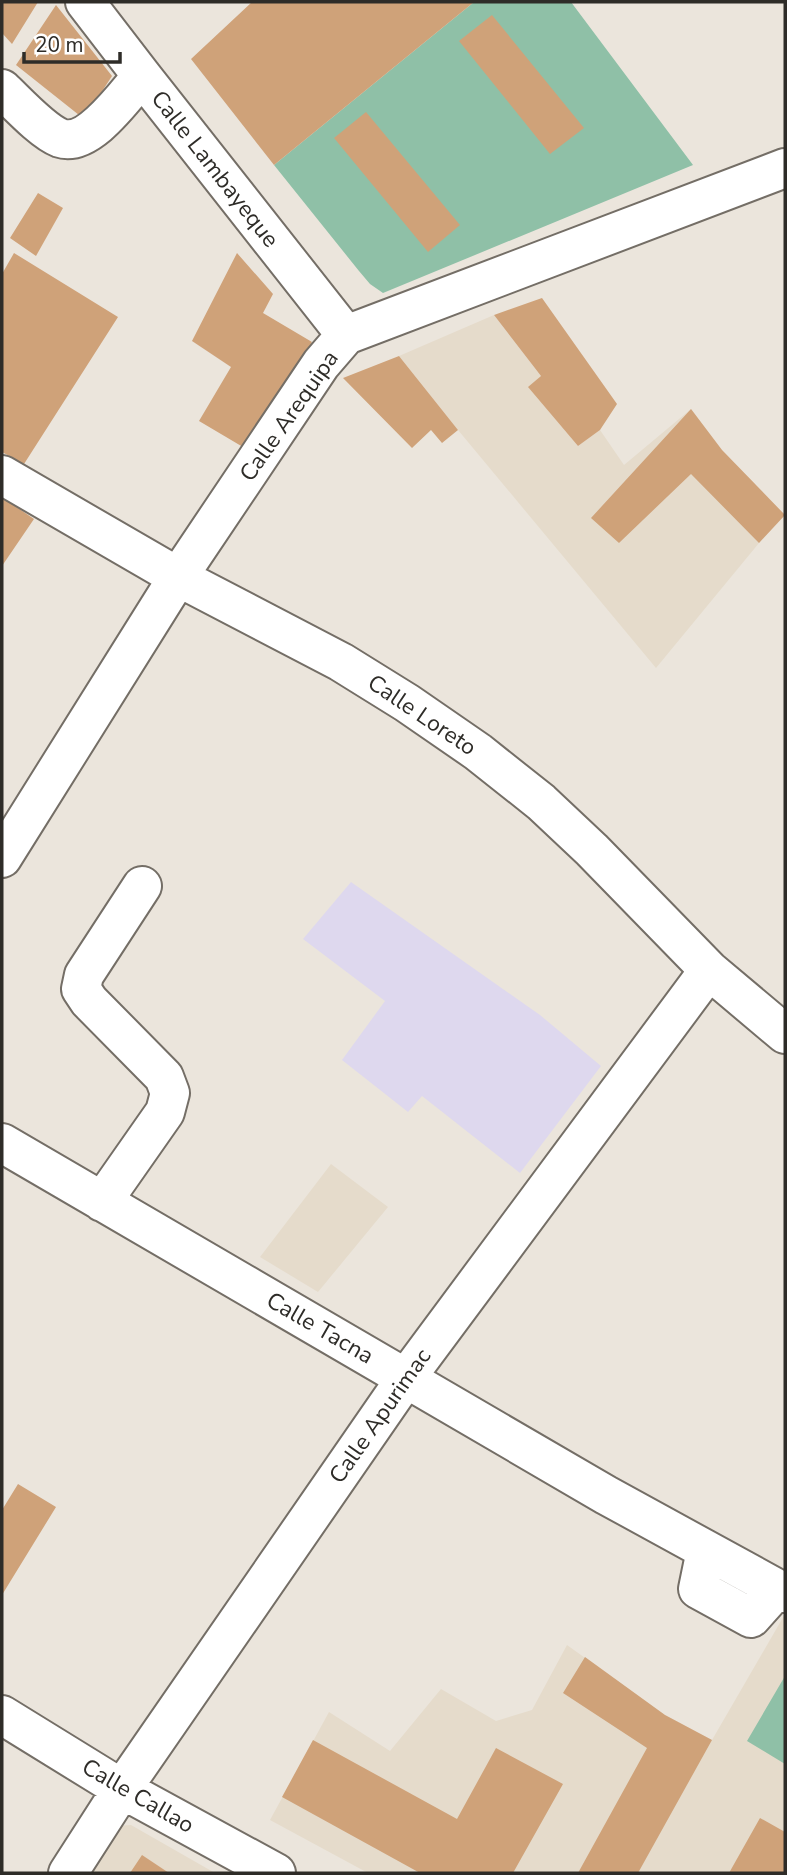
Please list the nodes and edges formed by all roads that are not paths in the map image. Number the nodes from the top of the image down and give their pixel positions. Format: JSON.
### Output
{"nodes":[{"id":1,"x":85,"y":2,"type":"edge"},
{"id":2,"x":142,"y":76,"type":"junction"},
{"id":3,"x":2,"y":89,"type":"edge"},
{"id":4,"x":785,"y":168,"type":"edge"},
{"id":5,"x":346,"y":335,"type":"junction"},
{"id":6,"x":2,"y":475,"type":"edge"},
{"id":7,"x":178,"y":577,"type":"junction"},
{"id":8,"x":2,"y":858,"type":"edge"},
{"id":9,"x":142,"y":886,"type":"dead end"},
{"id":10,"x":709,"y":970,"type":"junction"},
{"id":11,"x":785,"y":1034,"type":"edge"},
{"id":12,"x":2,"y":1143,"type":"edge"},
{"id":13,"x":102,"y":1202,"type":"junction"},
{"id":14,"x":406,"y":1378,"type":"junction"},
{"id":15,"x":781,"y":1591,"type":"edge"},
{"id":16,"x":2,"y":1715,"type":"edge"},
{"id":17,"x":122,"y":1789,"type":"junction"},
{"id":18,"x":68,"y":1873,"type":"edge"},
{"id":19,"x":276,"y":1873,"type":"edge"}],
"edges":[{"from":1,"to":2,"type":"street","name":"Calle Lambayeque"},
{"from":2,"to":3,"type":"street"},
{"from":2,"to":5,"type":"street","name":"Calle Lambayeque"},
{"from":4,"to":5,"type":"street","name":"Calle Arequipa"},
{"from":5,"to":7,"type":"street","name":"Calle Arequipa"},
{"from":6,"to":7,"type":"street","name":"Calle Loreto"},
{"from":7,"to":8,"type":"street","name":"Calle Arequipa"},
{"from":7,"to":10,"type":"street","name":"Calle Loreto"},
{"from":9,"to":13,"type":"street"},
{"from":10,"to":11,"type":"street","name":"Calle Loreto"},
{"from":10,"to":14,"type":"street","name":"Calle Apurimac"},
{"from":12,"to":13,"type":"street","name":"Calle Tacna"},
{"from":13,"to":14,"type":"street","name":"Calle Tacna"},
{"from":14,"to":15,"type":"street","name":"Calle Tacna"},
{"from":14,"to":17,"type":"street","name":"Calle Apurimac"},
{"from":16,"to":17,"type":"street","name":"Calle Callao"},
{"from":17,"to":18,"type":"street","name":"Calle Apurimac"},
{"from":17,"to":19,"type":"street","name":"Calle Callao"}]}
